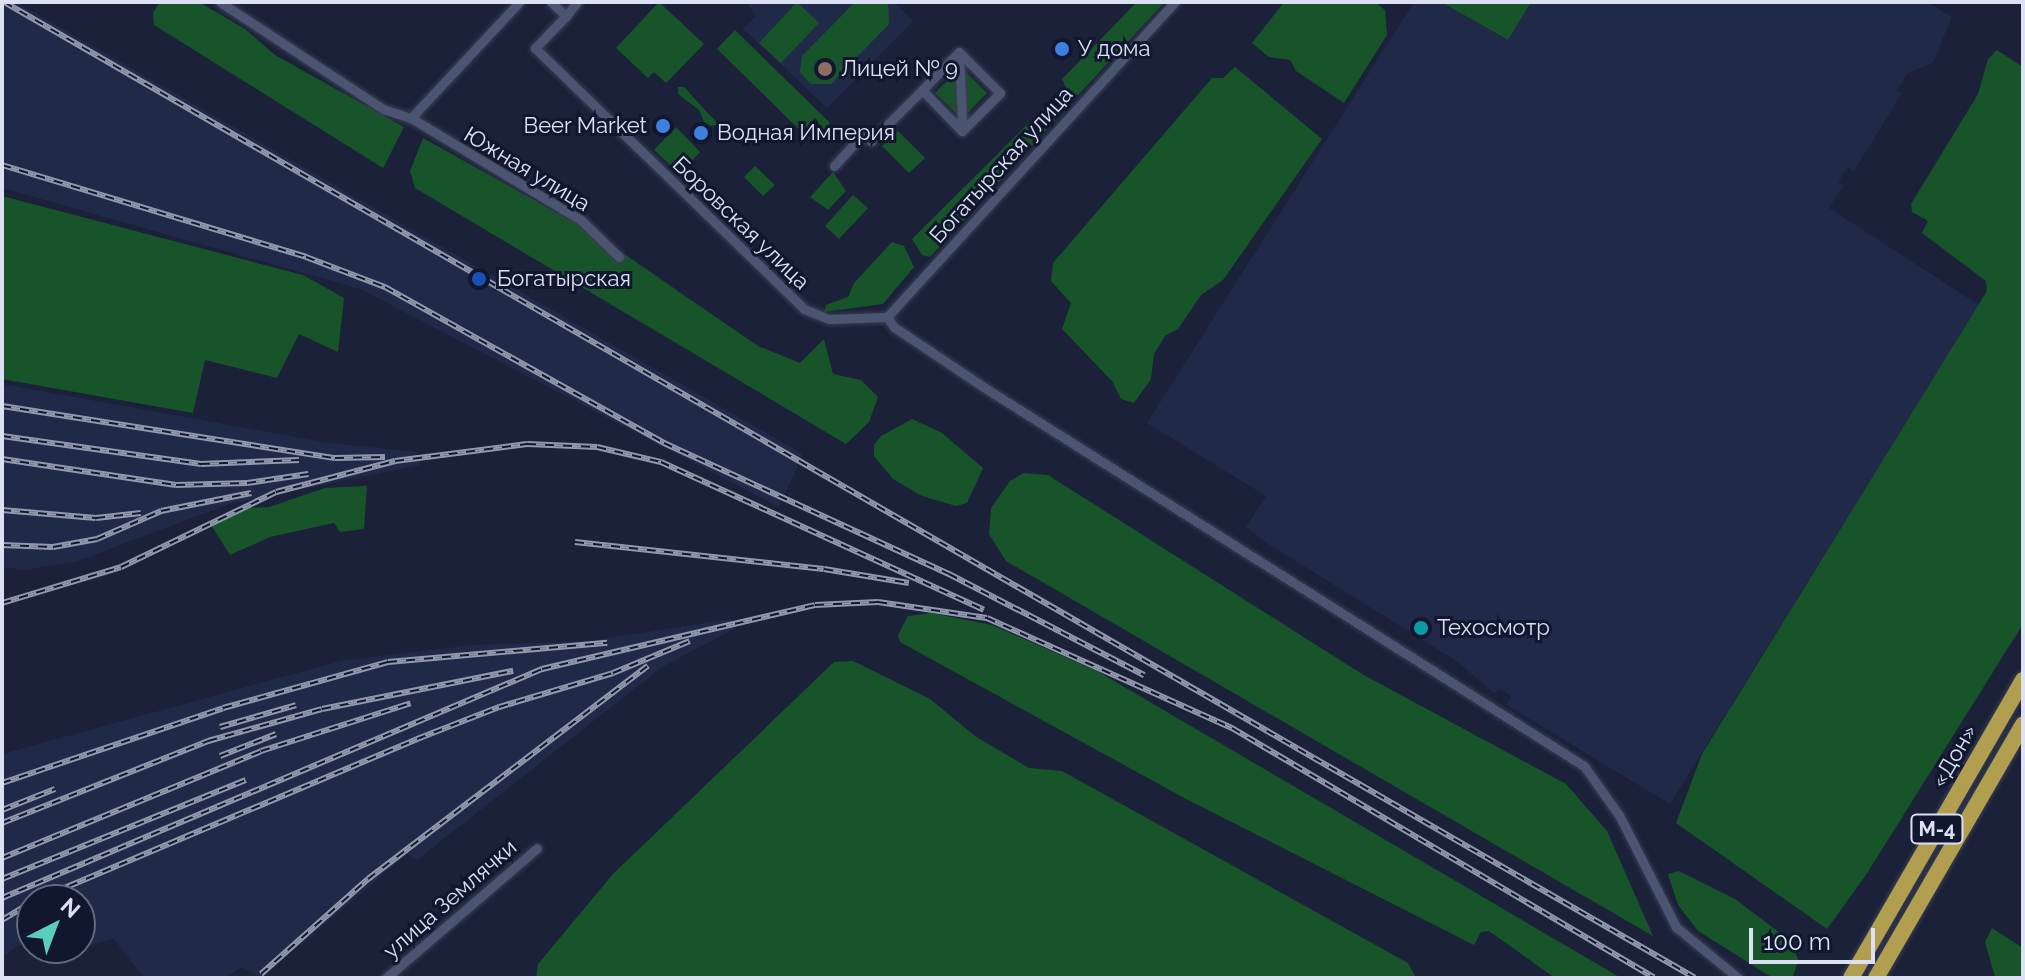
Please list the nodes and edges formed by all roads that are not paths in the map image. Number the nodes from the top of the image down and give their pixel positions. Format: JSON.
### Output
{"nodes":[{"id":1,"x":220,"y":2,"type":"edge"},
{"id":2,"x":519,"y":2,"type":"edge"},
{"id":3,"x":551,"y":2,"type":"edge"},
{"id":4,"x":577,"y":2,"type":"edge"},
{"id":5,"x":1175,"y":2,"type":"edge"},
{"id":6,"x":566,"y":16,"type":"junction"},
{"id":7,"x":959,"y":52,"type":"junction"},
{"id":8,"x":922,"y":90,"type":"junction"},
{"id":9,"x":411,"y":118,"type":"junction"},
{"id":10,"x":956,"y":125,"type":"junction"},
{"id":11,"x":834,"y":166,"type":"dead end"},
{"id":12,"x":619,"y":257,"type":"dead end"},
{"id":13,"x":887,"y":317,"type":"junction"},
{"id":14,"x":2023,"y":680,"type":"edge"},
{"id":15,"x":2023,"y":724,"type":"edge"},
{"id":16,"x":537,"y":848,"type":"dead end"},
{"id":17,"x":386,"y":978,"type":"edge"},
{"id":18,"x":1738,"y":978,"type":"edge"},
{"id":19,"x":1851,"y":978,"type":"edge"},
{"id":20,"x":1876,"y":978,"type":"edge"}],
"edges":[{"from":1,"to":9,"type":"street","name":"Южная улица"},
{"from":2,"to":9,"type":"street"},
{"from":3,"to":6,"type":"street"},
{"from":4,"to":6,"type":"street"},
{"from":5,"to":13,"type":"street","name":"Богатырская улица"},
{"from":6,"to":13,"type":"street","name":"Боровская улица"},
{"from":7,"to":8,"type":"street"},
{"from":7,"to":10,"type":"street"},
{"from":7,"to":10,"type":"street"},
{"from":8,"to":10,"type":"street"},
{"from":8,"to":11,"type":"street"},
{"from":9,"to":12,"type":"street","name":"Южная улица"},
{"from":13,"to":18,"type":"street"},
{"from":14,"to":19,"type":"highway","name":"«Дон»","number":"М-4"},
{"from":15,"to":20,"type":"highway","name":"«Дон»","number":"М-4"},
{"from":16,"to":17,"type":"street","name":"улица Землячки"}]}
